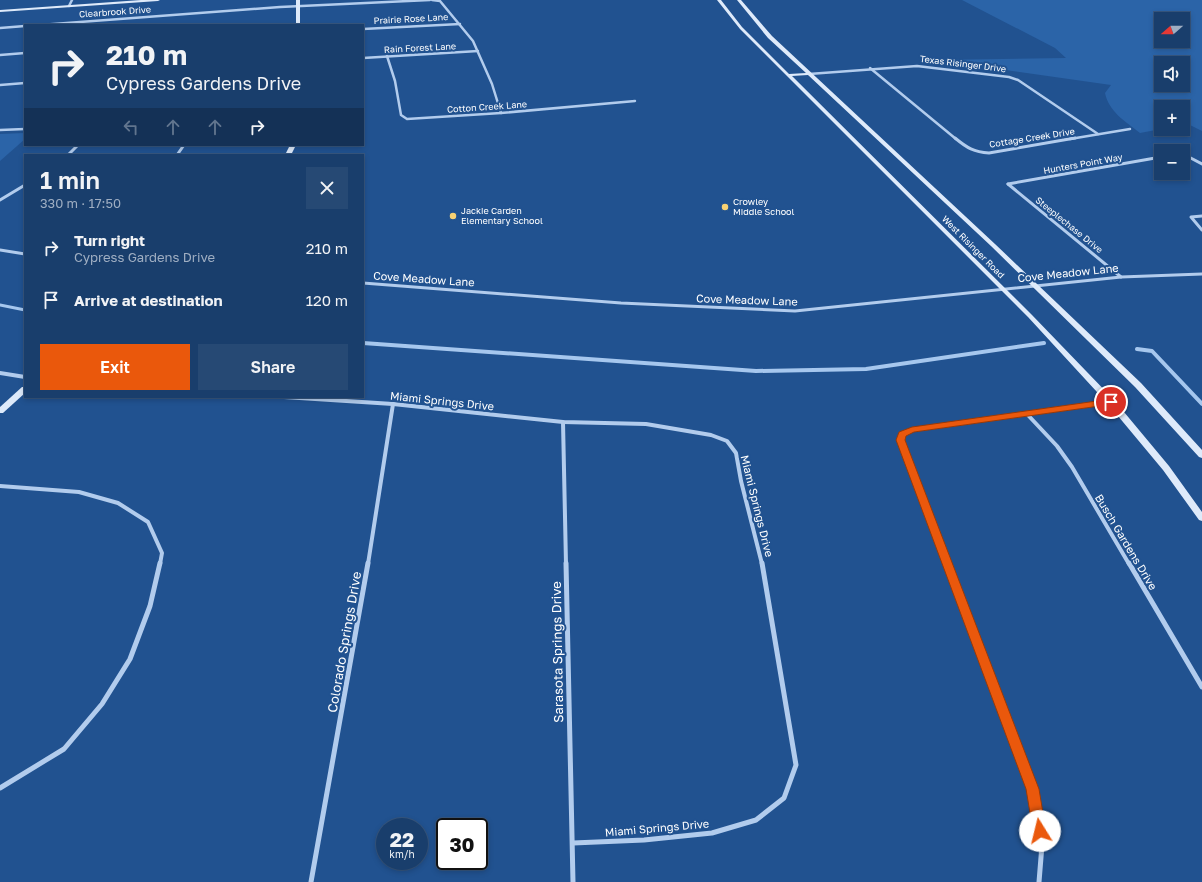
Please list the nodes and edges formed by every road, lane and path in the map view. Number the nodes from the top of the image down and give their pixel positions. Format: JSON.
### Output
{"nodes":[{"id":1,"x":89,"y":0,"type":"edge"},
{"id":2,"x":158,"y":0,"type":"edge"},
{"id":3,"x":298,"y":0,"type":"edge"},
{"id":4,"x":431,"y":0,"type":"edge"},
{"id":5,"x":718,"y":0,"type":"edge"},
{"id":6,"x":739,"y":0,"type":"edge"},
{"id":7,"x":71,"y":1,"type":"edge"},
{"id":8,"x":69,"y":6,"type":"junction"},
{"id":9,"x":298,"y":6,"type":"junction"},
{"id":10,"x":0,"y":7,"type":"edge"},
{"id":11,"x":0,"y":11,"type":"edge"},
{"id":12,"x":54,"y":24,"type":"edge"},
{"id":13,"x":298,"y":24,"type":"edge"},
{"id":14,"x":460,"y":24,"type":"junction"},
{"id":15,"x":24,"y":26,"type":"edge"},
{"id":16,"x":0,"y":28,"type":"edge"},
{"id":17,"x":364,"y":29,"type":"edge"},
{"id":18,"x":478,"y":51,"type":"junction"},
{"id":19,"x":24,"y":53,"type":"edge"},
{"id":20,"x":0,"y":55,"type":"edge"},
{"id":21,"x":387,"y":56,"type":"junction"},
{"id":22,"x":364,"y":58,"type":"edge"},
{"id":23,"x":870,"y":68,"type":"junction"},
{"id":24,"x":809,"y":74,"type":"junction"},
{"id":25,"x":789,"y":75,"type":"junction"},
{"id":26,"x":24,"y":83,"type":"edge"},
{"id":27,"x":0,"y":85,"type":"edge"},
{"id":28,"x":635,"y":101,"type":"dead end"},
{"id":29,"x":501,"y":113,"type":"junction"},
{"id":30,"x":24,"y":129,"type":"edge"},
{"id":31,"x":1130,"y":129,"type":"dead end"},
{"id":32,"x":0,"y":130,"type":"edge"},
{"id":33,"x":1098,"y":134,"type":"junction"},
{"id":34,"x":77,"y":146,"type":"edge"},
{"id":35,"x":69,"y":154,"type":"edge"},
{"id":36,"x":1154,"y":158,"type":"edge"},
{"id":37,"x":1190,"y":158,"type":"edge"},
{"id":38,"x":1202,"y":164,"type":"edge"},
{"id":39,"x":1008,"y":184,"type":"joint"},
{"id":40,"x":24,"y":186,"type":"edge"},
{"id":41,"x":0,"y":200,"type":"edge"},
{"id":42,"x":1202,"y":216,"type":"edge"},
{"id":43,"x":1202,"y":230,"type":"edge"},
{"id":44,"x":0,"y":250,"type":"edge"},
{"id":45,"x":24,"y":254,"type":"edge"},
{"id":46,"x":1202,"y":274,"type":"edge"},
{"id":47,"x":1121,"y":277,"type":"junction"},
{"id":48,"x":364,"y":284,"type":"edge"},
{"id":49,"x":1035,"y":286,"type":"junction"},
{"id":50,"x":1002,"y":289,"type":"junction"},
{"id":51,"x":0,"y":373,"type":"edge"},
{"id":52,"x":24,"y":377,"type":"edge"},
{"id":53,"x":24,"y":389,"type":"edge"},
{"id":54,"x":300,"y":398,"type":"edge"},
{"id":55,"x":1111,"y":402,"type":"junction"},
{"id":56,"x":393,"y":404,"type":"junction"},
{"id":57,"x":0,"y":411,"type":"edge"},
{"id":58,"x":1026,"y":413,"type":"junction"},
{"id":59,"x":562,"y":422,"type":"junction"},
{"id":60,"x":1202,"y":455,"type":"edge"},
{"id":61,"x":0,"y":486,"type":"edge"},
{"id":62,"x":1202,"y":518,"type":"edge"},
{"id":63,"x":1202,"y":687,"type":"edge"},
{"id":64,"x":0,"y":788,"type":"edge"},
{"id":65,"x":573,"y":843,"type":"junction"},
{"id":66,"x":312,"y":882,"type":"edge"},
{"id":67,"x":573,"y":882,"type":"edge"},
{"id":68,"x":1039,"y":882,"type":"edge"}],
"edges":[{"from":1,"to":7,"type":"main road"},
{"from":2,"to":8,"type":"main road"},
{"from":3,"to":9,"type":"main road"},
{"from":4,"to":9,"type":"street","name":"Clearbrook Drive"},
{"from":4,"to":14,"type":"street","name":"Clearbrook Drive"},
{"from":5,"to":25,"type":"main road","name":"West Risinger Road"},
{"from":6,"to":24,"type":"main road","name":"West Risinger Road"},
{"from":7,"to":8,"type":"street"},
{"from":7,"to":10,"type":"main road"},
{"from":8,"to":11,"type":"main road"},
{"from":9,"to":12,"type":"street","name":"Clearbrook Drive"},
{"from":9,"to":13,"type":"main road"},
{"from":14,"to":17,"type":"street","name":"Prairie Rose Lane"},
{"from":14,"to":18,"type":"street","name":"Clearbrook Drive"},
{"from":15,"to":16,"type":"street"},
{"from":18,"to":21,"type":"street","name":"Rain Forest Lane"},
{"from":18,"to":29,"type":"street","name":"Clearbrook Drive"},
{"from":19,"to":20,"type":"street"},
{"from":21,"to":22,"type":"street","name":"Rain Forest Lane"},
{"from":21,"to":29,"type":"street","name":"Cotton Creek Lane"},
{"from":23,"to":24,"type":"street","name":"Texas Risinger Drive"},
{"from":23,"to":33,"type":"street","name":"Texas Risinger Drive"},
{"from":23,"to":33,"type":"street","name":"Cottage Creek Drive"},
{"from":24,"to":25,"type":"main road"},
{"from":24,"to":49,"type":"main road","name":"West Risinger Road"},
{"from":25,"to":50,"type":"main road","name":"West Risinger Road"},
{"from":26,"to":27,"type":"street"},
{"from":28,"to":29,"type":"street","name":"Cotton Creek Lane"},
{"from":30,"to":32,"type":"street"},
{"from":31,"to":33,"type":"street","name":"Cottage Creek Drive"},
{"from":34,"to":35,"type":"street"},
{"from":36,"to":39,"type":"street","name":"Hunters Point Way"},
{"from":37,"to":38,"type":"street"},
{"from":39,"to":47,"type":"street","name":"Steeplechase Drive"},
{"from":40,"to":41,"type":"street"},
{"from":42,"to":43,"type":"street"},
{"from":44,"to":45,"type":"street"},
{"from":46,"to":47,"type":"street","name":"Cove Meadow Lane"},
{"from":47,"to":49,"type":"street","name":"Cove Meadow Lane"},
{"from":48,"to":50,"type":"street","name":"Cove Meadow Lane"},
{"from":49,"to":50,"type":"street","name":"Cove Meadow Lane"},
{"from":49,"to":60,"type":"main road","name":"West Risinger Road"},
{"from":50,"to":55,"type":"main road","name":"West Risinger Road"},
{"from":51,"to":52,"type":"street"},
{"from":53,"to":57,"type":"main road"},
{"from":54,"to":56,"type":"street","name":"Miami Springs Drive"},
{"from":55,"to":58,"type":"street"},
{"from":55,"to":62,"type":"main road","name":"West Risinger Road"},
{"from":56,"to":59,"type":"street","name":"Miami Springs Drive"},
{"from":56,"to":66,"type":"street","name":"Colorado Springs Drive"},
{"from":58,"to":63,"type":"street","name":"Busch Gardens Drive"},
{"from":58,"to":68,"type":"street"},
{"from":59,"to":65,"type":"street","name":"Sarasota Springs Drive"},
{"from":59,"to":65,"type":"street","name":"Miami Springs Drive"},
{"from":61,"to":64,"type":"street"},
{"from":65,"to":67,"type":"street","name":"Sarasota Springs Drive"}]}
